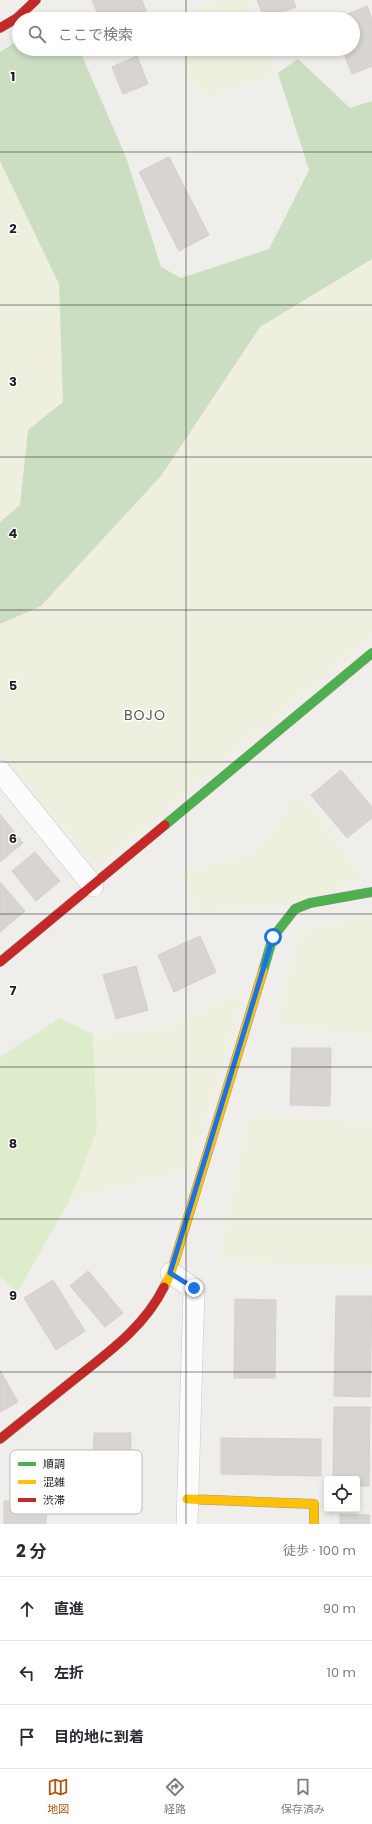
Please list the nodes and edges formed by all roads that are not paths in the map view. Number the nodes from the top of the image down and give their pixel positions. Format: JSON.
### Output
{"nodes":[{"id":1,"x":36,"y":0,"type":"edge"},
{"id":2,"x":23,"y":12,"type":"edge"},
{"id":3,"x":12,"y":21,"type":"edge"},
{"id":4,"x":0,"y":28,"type":"edge"},
{"id":5,"x":372,"y":653,"type":"edge"},
{"id":6,"x":0,"y":771,"type":"edge"},
{"id":7,"x":93,"y":886,"type":"junction"},
{"id":8,"x":372,"y":892,"type":"edge"},
{"id":9,"x":0,"y":962,"type":"edge"},
{"id":10,"x":170,"y":1273,"type":"junction"},
{"id":11,"x":0,"y":1439,"type":"edge"},
{"id":12,"x":187,"y":1499,"type":"junction"},
{"id":13,"x":187,"y":1524,"type":"edge"},
{"id":14,"x":314,"y":1524,"type":"edge"}],
"edges":[{"from":1,"to":2,"type":"street"},
{"from":3,"to":4,"type":"street"},
{"from":5,"to":7,"type":"street"},
{"from":6,"to":7,"type":"street"},
{"from":7,"to":9,"type":"street"},
{"from":8,"to":10,"type":"street"},
{"from":10,"to":11,"type":"street"},
{"from":10,"to":12,"type":"street"},
{"from":12,"to":13,"type":"street"},
{"from":12,"to":14,"type":"street"}]}
